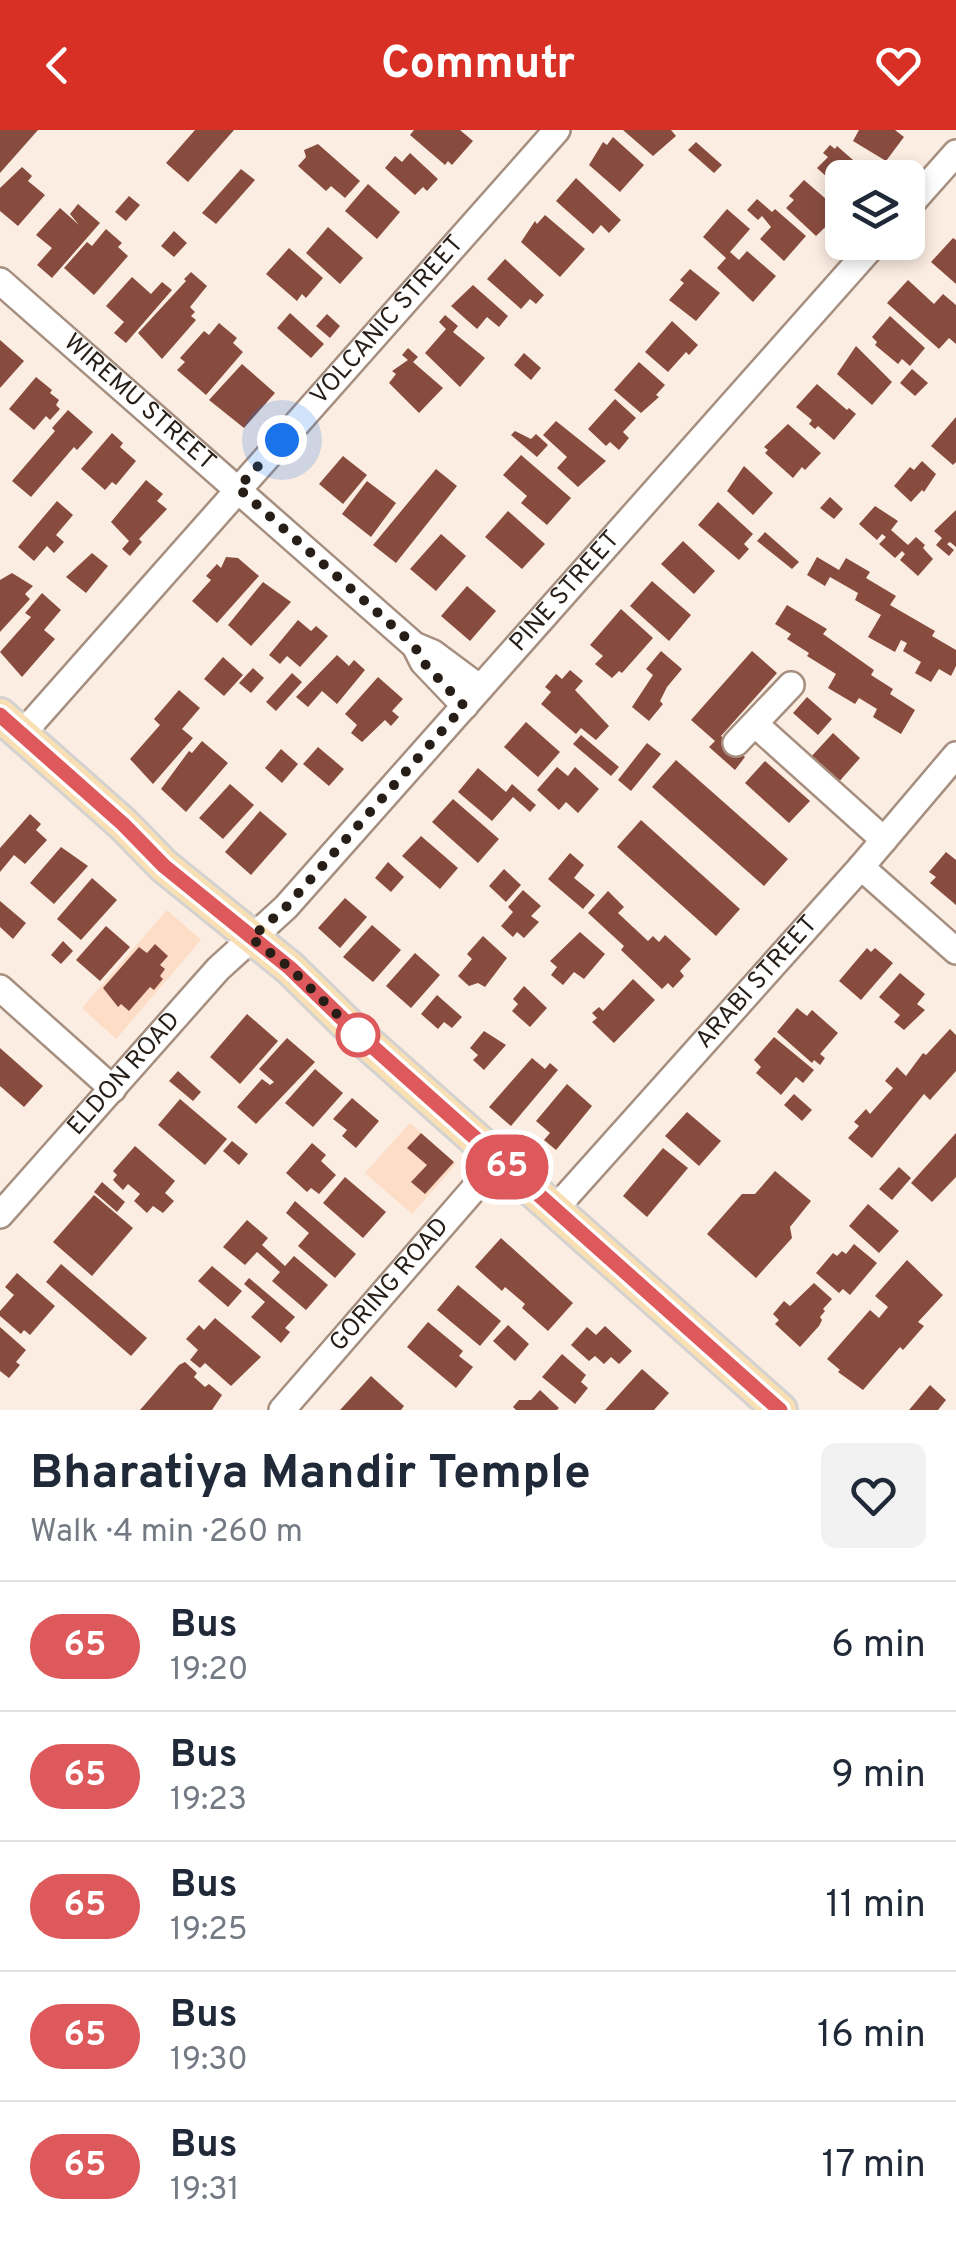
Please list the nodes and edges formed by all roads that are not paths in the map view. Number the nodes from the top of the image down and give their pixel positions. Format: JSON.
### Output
{"nodes":[{"id":1,"x":557,"y":130,"type":"edge"},
{"id":2,"x":956,"y":153,"type":"edge"},
{"id":3,"x":925,"y":188,"type":"edge"},
{"id":4,"x":860,"y":260,"type":"edge"},
{"id":5,"x":0,"y":281,"type":"edge"},
{"id":6,"x":238,"y":488,"type":"junction"},
{"id":7,"x":792,"y":685,"type":"dead end"},
{"id":8,"x":472,"y":697,"type":"junction"},
{"id":9,"x":754,"y":724,"type":"junction"},
{"id":10,"x":11,"y":725,"type":"edge"},
{"id":11,"x":736,"y":744,"type":"dead end"},
{"id":12,"x":956,"y":754,"type":"edge"},
{"id":13,"x":884,"y":840,"type":"junction"},
{"id":14,"x":861,"y":867,"type":"junction"},
{"id":15,"x":251,"y":938,"type":"junction"},
{"id":16,"x":956,"y":952,"type":"edge"},
{"id":17,"x":0,"y":988,"type":"edge"},
{"id":18,"x":113,"y":1089,"type":"junction"},
{"id":19,"x":499,"y":1160,"type":"junction"},
{"id":20,"x":554,"y":1210,"type":"junction"},
{"id":21,"x":0,"y":1215,"type":"edge"},
{"id":22,"x":282,"y":1410,"type":"edge"},
{"id":23,"x":780,"y":1410,"type":"edge"}],
"edges":[{"from":1,"to":6,"type":"street","name":"VOLCANIC STREET"},
{"from":2,"to":3,"type":"street"},
{"from":4,"to":8,"type":"street","name":"PINE STREET"},
{"from":5,"to":6,"type":"street","name":"WIREMU STREET"},
{"from":6,"to":8,"type":"street","name":"WIREMU STREET"},
{"from":6,"to":10,"type":"street","name":"VOLCANIC STREET"},
{"from":7,"to":9,"type":"street"},
{"from":8,"to":15,"type":"street","name":"PINE STREET"},
{"from":9,"to":11,"type":"street"},
{"from":9,"to":13,"type":"street"},
{"from":10,"to":15,"type":"main road"},
{"from":12,"to":13,"type":"street","name":"ARABI STREET"},
{"from":13,"to":14,"type":"street","name":"ARABI STREET"},
{"from":14,"to":16,"type":"street"},
{"from":14,"to":20,"type":"street","name":"ARABI STREET"},
{"from":15,"to":18,"type":"street","name":"ELDON ROAD"},
{"from":15,"to":19,"type":"main road"},
{"from":17,"to":18,"type":"street"},
{"from":18,"to":21,"type":"street","name":"ELDON ROAD"},
{"from":19,"to":20,"type":"main road"},
{"from":19,"to":22,"type":"street","name":"GORING ROAD"},
{"from":20,"to":23,"type":"main road"}]}
